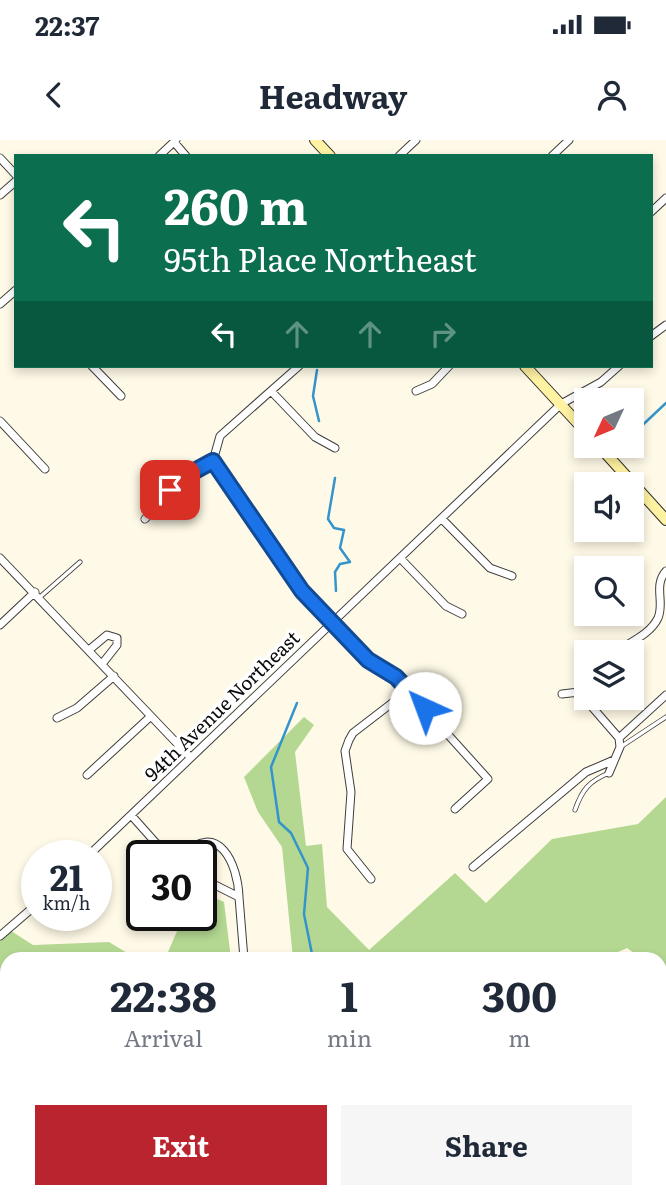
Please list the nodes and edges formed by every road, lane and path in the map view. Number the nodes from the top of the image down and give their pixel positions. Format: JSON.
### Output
{"nodes":[{"id":1,"x":315,"y":140,"type":"edge"},
{"id":2,"x":416,"y":140,"type":"edge"},
{"id":3,"x":569,"y":140,"type":"edge"},
{"id":4,"x":175,"y":141,"type":"edge"},
{"id":5,"x":161,"y":154,"type":"edge"},
{"id":6,"x":328,"y":154,"type":"edge"},
{"id":7,"x":401,"y":154,"type":"edge"},
{"id":8,"x":554,"y":154,"type":"edge"},
{"id":9,"x":0,"y":158,"type":"edge"},
{"id":10,"x":14,"y":173,"type":"edge"},
{"id":11,"x":14,"y":183,"type":"edge"},
{"id":12,"x":0,"y":195,"type":"edge"},
{"id":13,"x":666,"y":198,"type":"edge"},
{"id":14,"x":653,"y":210,"type":"edge"},
{"id":15,"x":14,"y":292,"type":"edge"},
{"id":16,"x":0,"y":304,"type":"edge"},
{"id":17,"x":94,"y":368,"type":"edge"},
{"id":18,"x":297,"y":368,"type":"edge"},
{"id":19,"x":447,"y":368,"type":"edge"},
{"id":20,"x":527,"y":368,"type":"edge"},
{"id":21,"x":617,"y":368,"type":"edge"},
{"id":22,"x":271,"y":391,"type":"junction"},
{"id":23,"x":416,"y":391,"type":"dead end"},
{"id":24,"x":121,"y":396,"type":"dead end"},
{"id":25,"x":561,"y":404,"type":"junction"},
{"id":26,"x":574,"y":419,"type":"edge"},
{"id":27,"x":0,"y":421,"type":"edge"},
{"id":28,"x":335,"y":448,"type":"dead end"},
{"id":29,"x":610,"y":458,"type":"edge"},
{"id":30,"x":213,"y":461,"type":"junction"},
{"id":31,"x":45,"y":470,"type":"dead end"},
{"id":32,"x":622,"y":471,"type":"joint"},
{"id":33,"x":145,"y":519,"type":"dead end"},
{"id":34,"x":442,"y":519,"type":"junction"},
{"id":35,"x":666,"y":520,"type":"edge"},
{"id":36,"x":0,"y":558,"type":"edge"},
{"id":37,"x":400,"y":558,"type":"junction"},
{"id":38,"x":80,"y":562,"type":"dead end"},
{"id":39,"x":666,"y":571,"type":"edge"},
{"id":40,"x":512,"y":576,"type":"dead end"},
{"id":41,"x":38,"y":595,"type":"junction"},
{"id":42,"x":461,"y":614,"type":"dead end"},
{"id":43,"x":332,"y":622,"type":"junction"},
{"id":44,"x":0,"y":625,"type":"edge"},
{"id":45,"x":633,"y":640,"type":"edge"},
{"id":46,"x":89,"y":650,"type":"junction"},
{"id":47,"x":102,"y":664,"type":"junction"},
{"id":48,"x":114,"y":676,"type":"junction"},
{"id":49,"x":409,"y":690,"type":"junction"},
{"id":50,"x":574,"y":693,"type":"edge"},
{"id":51,"x":562,"y":694,"type":"dead end"},
{"id":52,"x":666,"y":695,"type":"edge"},
{"id":53,"x":594,"y":710,"type":"edge"},
{"id":54,"x":151,"y":716,"type":"junction"},
{"id":55,"x":666,"y":717,"type":"edge"},
{"id":56,"x":57,"y":718,"type":"dead end"},
{"id":57,"x":620,"y":742,"type":"junction"},
{"id":58,"x":190,"y":757,"type":"junction"},
{"id":59,"x":614,"y":760,"type":"junction"},
{"id":60,"x":609,"y":773,"type":"joint"},
{"id":61,"x":86,"y":775,"type":"dead end"},
{"id":62,"x":455,"y":809,"type":"dead end"},
{"id":63,"x":575,"y":810,"type":"dead end"},
{"id":64,"x":131,"y":815,"type":"junction"},
{"id":65,"x":105,"y":840,"type":"edge"},
{"id":66,"x":153,"y":840,"type":"edge"},
{"id":67,"x":217,"y":846,"type":"edge"},
{"id":68,"x":473,"y":867,"type":"dead end"},
{"id":69,"x":371,"y":879,"type":"dead end"},
{"id":70,"x":217,"y":886,"type":"edge"},
{"id":71,"x":239,"y":897,"type":"junction"},
{"id":72,"x":21,"y":918,"type":"edge"},
{"id":73,"x":0,"y":936,"type":"edge"},
{"id":74,"x":243,"y":952,"type":"edge"}],
"edges":[{"from":1,"to":6,"type":"street"},
{"from":2,"to":7,"type":"street"},
{"from":3,"to":8,"type":"street"},
{"from":4,"to":5,"type":"street"},
{"from":9,"to":10,"type":"street"},
{"from":11,"to":12,"type":"street"},
{"from":13,"to":14,"type":"street"},
{"from":15,"to":16,"type":"street"},
{"from":17,"to":24,"type":"street"},
{"from":18,"to":22,"type":"street"},
{"from":19,"to":23,"type":"street"},
{"from":20,"to":25,"type":"street"},
{"from":21,"to":25,"type":"street","name":"94th Avenue Northeast"},
{"from":22,"to":28,"type":"street"},
{"from":22,"to":30,"type":"street"},
{"from":25,"to":26,"type":"street"},
{"from":25,"to":34,"type":"street","name":"94th Avenue Northeast"},
{"from":27,"to":31,"type":"street"},
{"from":29,"to":32,"type":"street"},
{"from":30,"to":33,"type":"street"},
{"from":30,"to":43,"type":"street"},
{"from":32,"to":35,"type":"street"},
{"from":34,"to":37,"type":"street","name":"94th Avenue Northeast"},
{"from":34,"to":40,"type":"street"},
{"from":36,"to":41,"type":"street"},
{"from":37,"to":42,"type":"street"},
{"from":37,"to":43,"type":"street","name":"94th Avenue Northeast"},
{"from":38,"to":41,"type":"lane"},
{"from":39,"to":45,"type":"street"},
{"from":41,"to":44,"type":"street"},
{"from":41,"to":46,"type":"street"},
{"from":43,"to":49,"type":"street"},
{"from":43,"to":58,"type":"street","name":"94th Avenue Northeast"},
{"from":46,"to":47,"type":"street"},
{"from":46,"to":47,"type":"street"},
{"from":47,"to":48,"type":"street"},
{"from":48,"to":54,"type":"street"},
{"from":48,"to":56,"type":"street"},
{"from":49,"to":62,"type":"street"},
{"from":49,"to":69,"type":"street"},
{"from":50,"to":51,"type":"street"},
{"from":52,"to":57,"type":"street"},
{"from":53,"to":57,"type":"street"},
{"from":54,"to":58,"type":"street"},
{"from":54,"to":61,"type":"street"},
{"from":55,"to":57,"type":"lane"},
{"from":57,"to":59,"type":"street"},
{"from":58,"to":64,"type":"street","name":"94th Avenue Northeast"},
{"from":59,"to":60,"type":"street"},
{"from":59,"to":68,"type":"street"},
{"from":60,"to":63,"type":"lane"},
{"from":64,"to":65,"type":"street","name":"94th Avenue Northeast"},
{"from":64,"to":66,"type":"street"},
{"from":67,"to":71,"type":"street"},
{"from":70,"to":71,"type":"street"},
{"from":71,"to":74,"type":"street"},
{"from":72,"to":73,"type":"street"}]}
